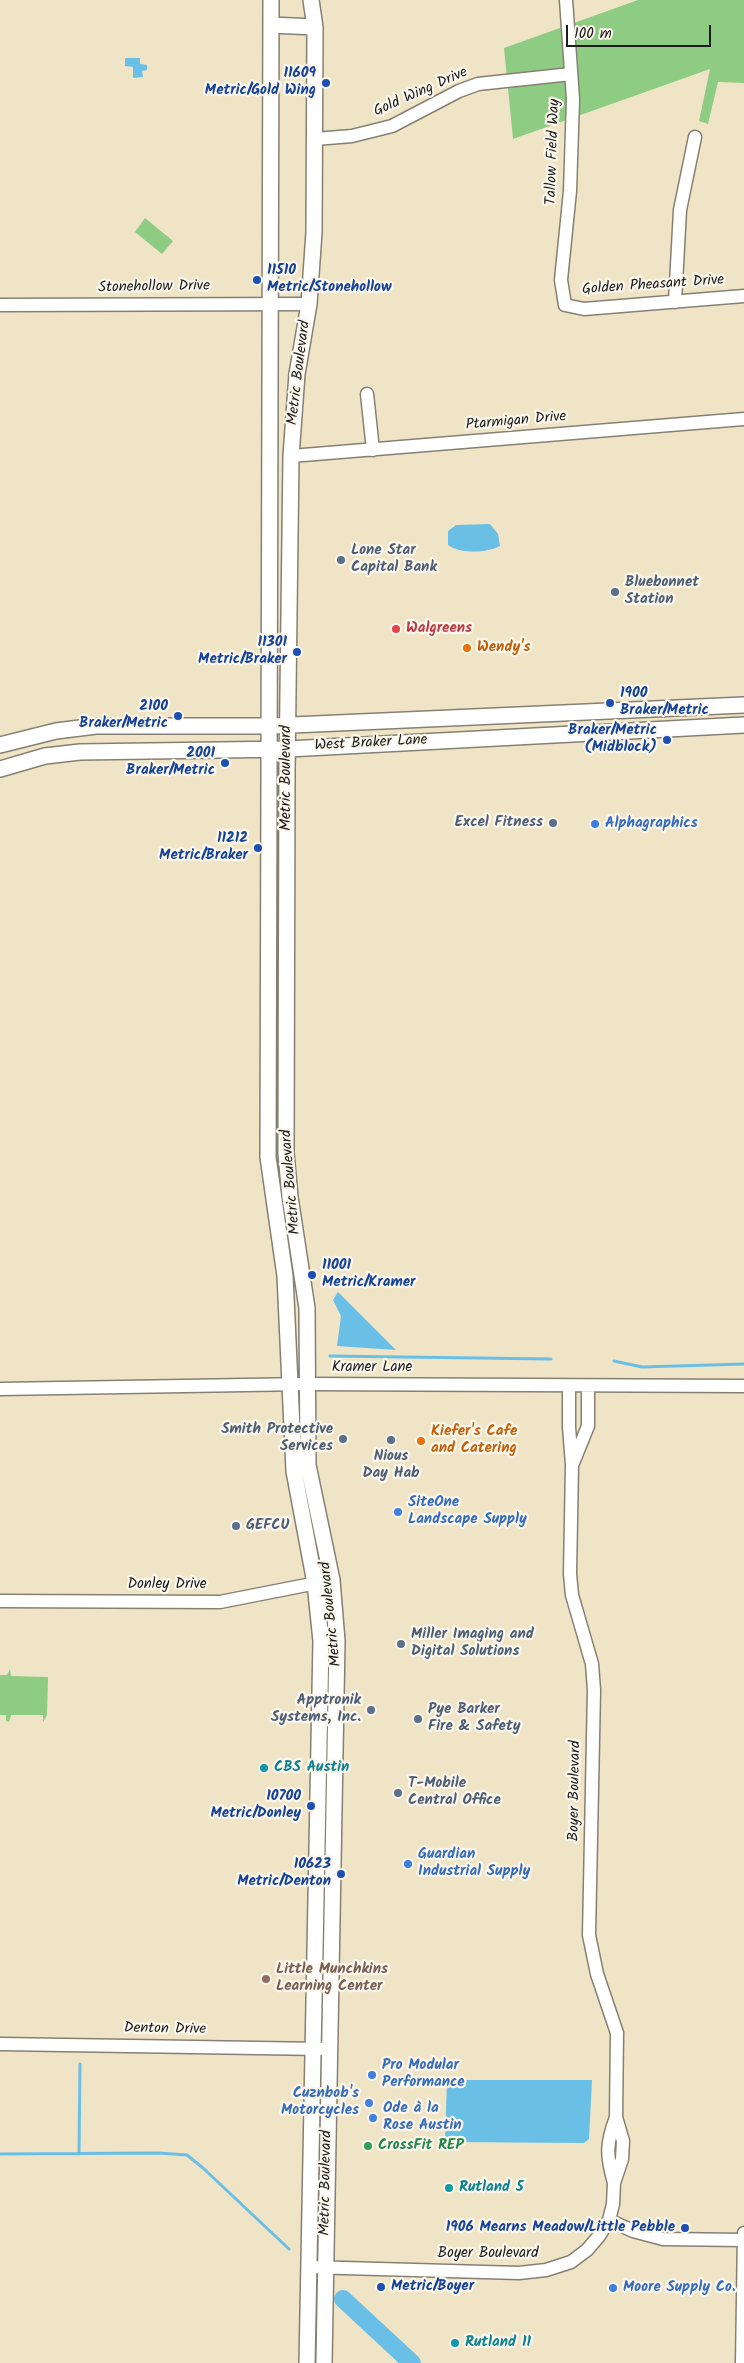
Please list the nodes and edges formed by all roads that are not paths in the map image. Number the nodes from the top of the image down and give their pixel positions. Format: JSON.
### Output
{"nodes":[{"id":1,"x":271,"y":0,"type":"edge"},
{"id":2,"x":311,"y":0,"type":"edge"},
{"id":3,"x":566,"y":0,"type":"edge"},
{"id":4,"x":271,"y":25,"type":"junction"},
{"id":5,"x":315,"y":27,"type":"junction"},
{"id":6,"x":571,"y":74,"type":"junction"},
{"id":7,"x":695,"y":137,"type":"dead end"},
{"id":8,"x":315,"y":139,"type":"junction"},
{"id":9,"x":744,"y":296,"type":"edge"},
{"id":10,"x":675,"y":302,"type":"junction"},
{"id":11,"x":269,"y":303,"type":"junction"},
{"id":12,"x":309,"y":304,"type":"junction"},
{"id":13,"x":565,"y":305,"type":"joint"},
{"id":14,"x":0,"y":306,"type":"edge"},
{"id":15,"x":368,"y":394,"type":"dead end"},
{"id":16,"x":744,"y":419,"type":"edge"},
{"id":17,"x":373,"y":450,"type":"junction"},
{"id":18,"x":291,"y":456,"type":"junction"},
{"id":19,"x":744,"y":705,"type":"edge"},
{"id":20,"x":716,"y":707,"type":"junction"},
{"id":21,"x":499,"y":716,"type":"junction"},
{"id":22,"x":744,"y":725,"type":"edge"},
{"id":23,"x":270,"y":726,"type":"junction"},
{"id":24,"x":288,"y":726,"type":"junction"},
{"id":25,"x":715,"y":727,"type":"junction"},
{"id":26,"x":496,"y":738,"type":"junction"},
{"id":27,"x":0,"y":745,"type":"edge"},
{"id":28,"x":270,"y":749,"type":"junction"},
{"id":29,"x":288,"y":749,"type":"junction"},
{"id":30,"x":0,"y":769,"type":"edge"},
{"id":31,"x":269,"y":1058,"type":"junction"},
{"id":32,"x":286,"y":1059,"type":"junction"},
{"id":33,"x":307,"y":1384,"type":"junction"},
{"id":34,"x":290,"y":1385,"type":"junction"},
{"id":35,"x":569,"y":1386,"type":"junction"},
{"id":36,"x":588,"y":1386,"type":"junction"},
{"id":37,"x":744,"y":1386,"type":"edge"},
{"id":38,"x":0,"y":1389,"type":"edge"},
{"id":39,"x":572,"y":1465,"type":"junction"},
{"id":40,"x":332,"y":1580,"type":"junction"},
{"id":41,"x":315,"y":1583,"type":"junction"},
{"id":42,"x":0,"y":1601,"type":"edge"},
{"id":43,"x":0,"y":2044,"type":"edge"},
{"id":44,"x":314,"y":2048,"type":"junction"},
{"id":45,"x":330,"y":2049,"type":"junction"},
{"id":46,"x":609,"y":2220,"type":"junction"},
{"id":47,"x":744,"y":2233,"type":"edge"},
{"id":48,"x":744,"y":2240,"type":"edge"},
{"id":49,"x":309,"y":2267,"type":"junction"},
{"id":50,"x":325,"y":2267,"type":"junction"},
{"id":51,"x":307,"y":2363,"type":"edge"},
{"id":52,"x":324,"y":2363,"type":"edge"},
{"id":53,"x":742,"y":2363,"type":"edge"}],
"edges":[{"from":1,"to":4,"type":"main road","name":"Metric Boulevard"},
{"from":2,"to":5,"type":"main road","name":"Metric Boulevard"},
{"from":3,"to":6,"type":"street","name":"Tallow Field Way"},
{"from":4,"to":5,"type":"main road"},
{"from":4,"to":11,"type":"main road","name":"Metric Boulevard"},
{"from":5,"to":8,"type":"main road","name":"Metric Boulevard"},
{"from":6,"to":8,"type":"street","name":"Gold Wing Drive"},
{"from":6,"to":13,"type":"street","name":"Tallow Field Way"},
{"from":7,"to":10,"type":"street"},
{"from":8,"to":12,"type":"main road","name":"Metric Boulevard"},
{"from":9,"to":10,"type":"street","name":"Golden Pheasant Drive"},
{"from":10,"to":13,"type":"street","name":"Golden Pheasant Drive"},
{"from":11,"to":12,"type":"street","name":"Stonehollow Drive"},
{"from":11,"to":14,"type":"street","name":"Stonehollow Drive"},
{"from":11,"to":23,"type":"main road","name":"Metric Boulevard"},
{"from":12,"to":18,"type":"main road","name":"Metric Boulevard"},
{"from":15,"to":17,"type":"street"},
{"from":16,"to":17,"type":"street","name":"Ptarmigan Drive"},
{"from":17,"to":18,"type":"street","name":"Ptarmigan Drive"},
{"from":18,"to":24,"type":"main road","name":"Metric Boulevard"},
{"from":19,"to":20,"type":"main road","name":"West Braker Lane"},
{"from":20,"to":21,"type":"main road","name":"West Braker Lane"},
{"from":20,"to":25,"type":"main road"},
{"from":21,"to":24,"type":"main road","name":"West Braker Lane"},
{"from":21,"to":26,"type":"main road"},
{"from":22,"to":25,"type":"main road","name":"West Braker Lane"},
{"from":23,"to":24,"type":"main road","name":"West Braker Lane"},
{"from":23,"to":27,"type":"main road","name":"West Braker Lane"},
{"from":23,"to":28,"type":"main road","name":"Metric Boulevard"},
{"from":24,"to":29,"type":"main road","name":"Metric Boulevard"},
{"from":25,"to":26,"type":"main road","name":"West Braker Lane"},
{"from":26,"to":29,"type":"main road","name":"West Braker Lane"},
{"from":28,"to":29,"type":"main road","name":"West Braker Lane"},
{"from":28,"to":30,"type":"main road","name":"West Braker Lane"},
{"from":28,"to":31,"type":"main road","name":"Metric Boulevard"},
{"from":29,"to":32,"type":"main road","name":"Metric Boulevard"},
{"from":31,"to":32,"type":"main road"},
{"from":31,"to":34,"type":"main road","name":"Metric Boulevard"},
{"from":32,"to":33,"type":"main road","name":"Metric Boulevard"},
{"from":33,"to":34,"type":"street","name":"Kramer Lane"},
{"from":33,"to":35,"type":"street","name":"Kramer Lane"},
{"from":33,"to":40,"type":"main road","name":"Metric Boulevard"},
{"from":34,"to":38,"type":"street","name":"Kramer Lane"},
{"from":34,"to":41,"type":"main road","name":"Metric Boulevard"},
{"from":35,"to":36,"type":"street","name":"Kramer Lane"},
{"from":35,"to":39,"type":"street","name":"Boyer Boulevard"},
{"from":36,"to":37,"type":"street","name":"Kramer Lane"},
{"from":36,"to":39,"type":"street","name":"Boyer Boulevard"},
{"from":39,"to":46,"type":"street","name":"Boyer Boulevard"},
{"from":40,"to":41,"type":"street","name":"Donley Drive"},
{"from":40,"to":45,"type":"main road","name":"Metric Boulevard"},
{"from":41,"to":42,"type":"street","name":"Donley Drive"},
{"from":41,"to":44,"type":"main road","name":"Metric Boulevard"},
{"from":43,"to":44,"type":"street","name":"Denton Drive"},
{"from":44,"to":45,"type":"street","name":"Denton Drive"},
{"from":44,"to":49,"type":"main road","name":"Metric Boulevard"},
{"from":45,"to":50,"type":"main road","name":"Metric Boulevard"},
{"from":46,"to":48,"type":"street"},
{"from":46,"to":50,"type":"street","name":"Boyer Boulevard"},
{"from":47,"to":48,"type":"street"},
{"from":48,"to":53,"type":"street"},
{"from":49,"to":50,"type":"street","name":"Boyer Boulevard"},
{"from":49,"to":51,"type":"main road","name":"Metric Boulevard"},
{"from":50,"to":52,"type":"main road","name":"Metric Boulevard"}]}
